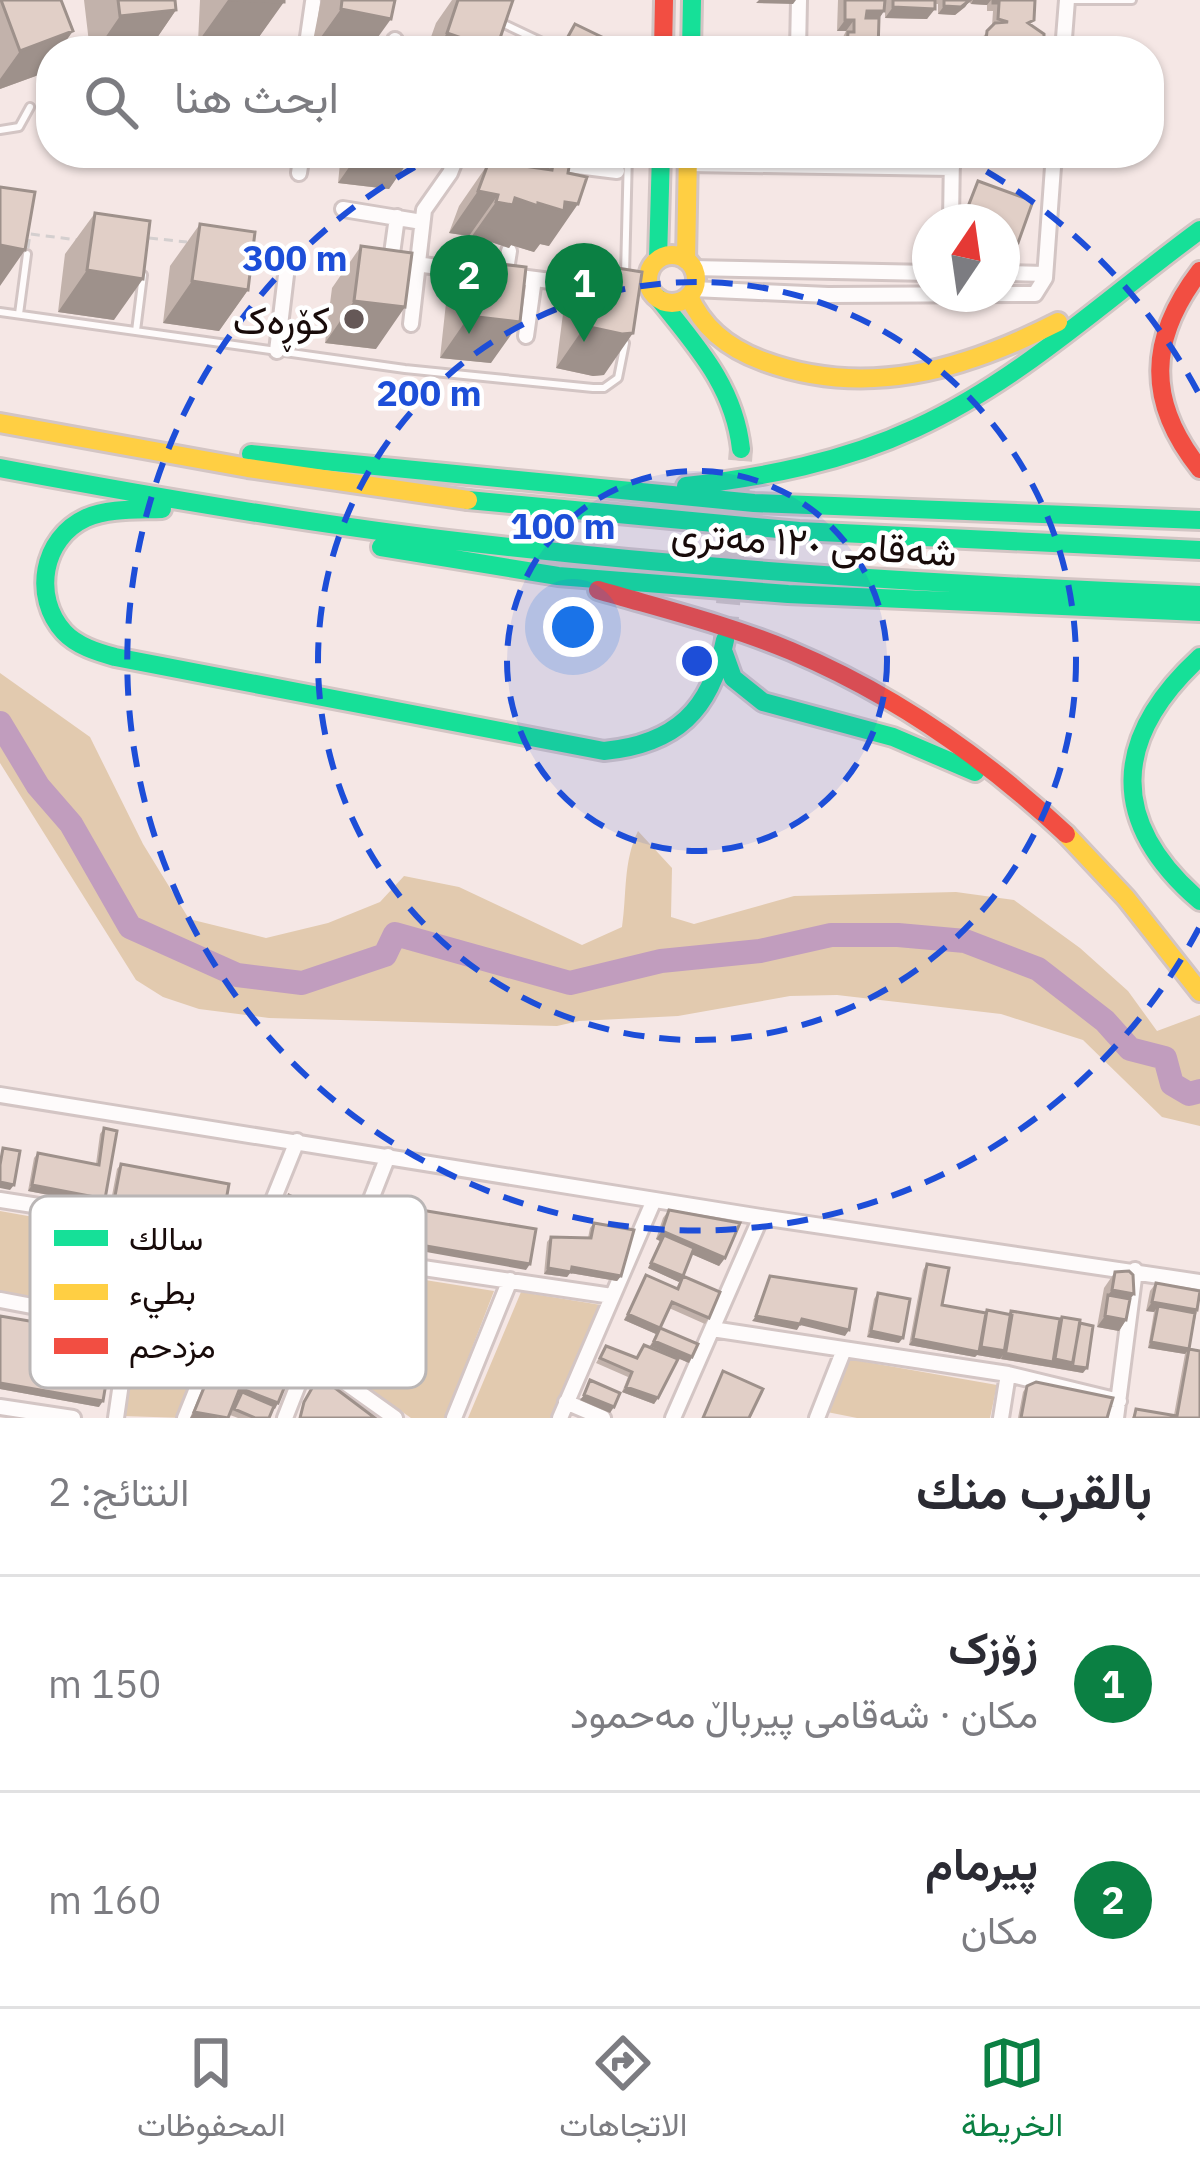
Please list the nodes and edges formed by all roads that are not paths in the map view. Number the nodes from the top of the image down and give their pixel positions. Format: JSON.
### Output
{"nodes":[{"id":1,"x":664,"y":0,"type":"edge"},
{"id":2,"x":692,"y":0,"type":"edge"},
{"id":3,"x":799,"y":0,"type":"edge"},
{"id":4,"x":1067,"y":0,"type":"edge"},
{"id":5,"x":1132,"y":0,"type":"edge"},
{"id":6,"x":314,"y":2,"type":"edge"},
{"id":7,"x":487,"y":16,"type":"edge"},
{"id":8,"x":308,"y":36,"type":"edge"},
{"id":9,"x":529,"y":36,"type":"edge"},
{"id":10,"x":663,"y":36,"type":"edge"},
{"id":11,"x":691,"y":36,"type":"edge"},
{"id":12,"x":798,"y":36,"type":"edge"},
{"id":13,"x":1064,"y":36,"type":"edge"},
{"id":14,"x":30,"y":107,"type":"dead end"},
{"id":15,"x":0,"y":130,"type":"edge"},
{"id":16,"x":300,"y":168,"type":"edge"},
{"id":17,"x":452,"y":168,"type":"edge"},
{"id":18,"x":510,"y":168,"type":"edge"},
{"id":19,"x":591,"y":168,"type":"edge"},
{"id":20,"x":627,"y":168,"type":"edge"},
{"id":21,"x":661,"y":168,"type":"edge"},
{"id":22,"x":688,"y":168,"type":"edge"},
{"id":23,"x":952,"y":168,"type":"edge"},
{"id":24,"x":1053,"y":168,"type":"edge"},
{"id":25,"x":617,"y":171,"type":"dead end"},
{"id":26,"x":299,"y":173,"type":"dead end"},
{"id":27,"x":509,"y":176,"type":"edge"},
{"id":28,"x":951,"y":204,"type":"edge"},
{"id":29,"x":343,"y":208,"type":"dead end"},
{"id":30,"x":397,"y":218,"type":"junction"},
{"id":31,"x":422,"y":222,"type":"junction"},
{"id":32,"x":1200,"y":230,"type":"edge"},
{"id":33,"x":484,"y":249,"type":"dead end"},
{"id":34,"x":509,"y":251,"type":"edge"},
{"id":35,"x":1167,"y":253,"type":"junction"},
{"id":36,"x":27,"y":254,"type":"edge"},
{"id":37,"x":658,"y":260,"type":"junction"},
{"id":38,"x":689,"y":264,"type":"junction"},
{"id":39,"x":419,"y":265,"type":"junction"},
{"id":40,"x":144,"y":268,"type":"edge"},
{"id":41,"x":1200,"y":271,"type":"edge"},
{"id":42,"x":481,"y":272,"type":"junction"},
{"id":43,"x":912,"y":272,"type":"edge"},
{"id":44,"x":286,"y":274,"type":"dead end"},
{"id":45,"x":1020,"y":274,"type":"edge"},
{"id":46,"x":1045,"y":274,"type":"junction"},
{"id":47,"x":505,"y":276,"type":"junction"},
{"id":48,"x":534,"y":279,"type":"junction"},
{"id":49,"x":620,"y":288,"type":"joint"},
{"id":50,"x":691,"y":292,"type":"junction"},
{"id":51,"x":659,"y":299,"type":"junction"},
{"id":52,"x":0,"y":312,"type":"edge"},
{"id":53,"x":19,"y":314,"type":"junction"},
{"id":54,"x":411,"y":324,"type":"edge"},
{"id":55,"x":136,"y":331,"type":"junction"},
{"id":56,"x":526,"y":336,"type":"edge"},
{"id":57,"x":625,"y":336,"type":"edge"},
{"id":58,"x":277,"y":351,"type":"junction"},
{"id":59,"x":0,"y":423,"type":"edge"},
{"id":60,"x":80,"y":439,"type":"junction"},
{"id":61,"x":741,"y":448,"type":"tunnel mouth"},
{"id":62,"x":0,"y":468,"type":"edge"},
{"id":63,"x":1200,"y":469,"type":"edge"},
{"id":64,"x":642,"y":490,"type":"junction"},
{"id":65,"x":206,"y":507,"type":"junction"},
{"id":66,"x":275,"y":518,"type":"junction"},
{"id":67,"x":1200,"y":520,"type":"edge"},
{"id":68,"x":1200,"y":550,"type":"edge"},
{"id":69,"x":558,"y":576,"type":"junction"},
{"id":70,"x":1200,"y":595,"type":"edge"},
{"id":71,"x":1200,"y":612,"type":"edge"},
{"id":72,"x":1200,"y":657,"type":"edge"},
{"id":73,"x":1035,"y":808,"type":"junction"},
{"id":74,"x":1200,"y":901,"type":"edge"},
{"id":75,"x":1200,"y":992,"type":"edge"},
{"id":76,"x":0,"y":1095,"type":"edge"},
{"id":77,"x":297,"y":1141,"type":"junction"},
{"id":78,"x":388,"y":1156,"type":"junction"},
{"id":79,"x":275,"y":1196,"type":"edge"},
{"id":80,"x":373,"y":1196,"type":"edge"},
{"id":81,"x":0,"y":1200,"type":"edge"},
{"id":82,"x":654,"y":1200,"type":"junction"},
{"id":83,"x":30,"y":1205,"type":"edge"},
{"id":84,"x":761,"y":1217,"type":"junction"},
{"id":85,"x":426,"y":1268,"type":"edge"},
{"id":86,"x":1135,"y":1270,"type":"junction"},
{"id":87,"x":510,"y":1280,"type":"junction"},
{"id":88,"x":1200,"y":1282,"type":"edge"},
{"id":89,"x":612,"y":1296,"type":"junction"},
{"id":90,"x":0,"y":1300,"type":"edge"},
{"id":91,"x":30,"y":1306,"type":"edge"},
{"id":92,"x":712,"y":1329,"type":"junction"},
{"id":93,"x":843,"y":1352,"type":"junction"},
{"id":94,"x":1008,"y":1374,"type":"junction"},
{"id":95,"x":121,"y":1388,"type":"edge"},
{"id":96,"x":197,"y":1388,"type":"edge"},
{"id":97,"x":296,"y":1388,"type":"edge"},
{"id":98,"x":353,"y":1388,"type":"edge"},
{"id":99,"x":1119,"y":1401,"type":"junction"},
{"id":100,"x":566,"y":1402,"type":"junction"},
{"id":101,"x":0,"y":1407,"type":"edge"},
{"id":102,"x":73,"y":1418,"type":"edge"},
{"id":103,"x":116,"y":1418,"type":"edge"},
{"id":104,"x":185,"y":1418,"type":"edge"},
{"id":105,"x":285,"y":1418,"type":"edge"},
{"id":106,"x":395,"y":1418,"type":"edge"},
{"id":107,"x":454,"y":1418,"type":"edge"},
{"id":108,"x":560,"y":1418,"type":"edge"},
{"id":109,"x":603,"y":1418,"type":"edge"},
{"id":110,"x":673,"y":1418,"type":"edge"},
{"id":111,"x":817,"y":1418,"type":"edge"},
{"id":112,"x":1001,"y":1418,"type":"edge"},
{"id":113,"x":1116,"y":1418,"type":"edge"}],
"edges":[{"from":1,"to":10,"type":"main road"},
{"from":2,"to":11,"type":"main road"},
{"from":3,"to":12,"type":"street"},
{"from":4,"to":5,"type":"lane"},
{"from":4,"to":13,"type":"street"},
{"from":6,"to":8,"type":"street"},
{"from":7,"to":9,"type":"lane"},
{"from":14,"to":15,"type":"lane"},
{"from":16,"to":26,"type":"street"},
{"from":17,"to":31,"type":"street"},
{"from":18,"to":27,"type":"street"},
{"from":19,"to":25,"type":"street"},
{"from":20,"to":49,"type":"lane"},
{"from":21,"to":37,"type":"main road"},
{"from":22,"to":38,"type":"main road"},
{"from":23,"to":28,"type":"street"},
{"from":24,"to":46,"type":"street"},
{"from":29,"to":30,"type":"street"},
{"from":30,"to":31,"type":"street"},
{"from":30,"to":39,"type":"street"},
{"from":31,"to":39,"type":"street"},
{"from":32,"to":35,"type":"main road"},
{"from":33,"to":42,"type":"street"},
{"from":34,"to":47,"type":"street"},
{"from":35,"to":50,"type":"main road"},
{"from":35,"to":64,"type":"main road"},
{"from":36,"to":53,"type":"lane"},
{"from":37,"to":38,"type":"main road"},
{"from":37,"to":51,"type":"main road"},
{"from":38,"to":43,"type":"street"},
{"from":38,"to":50,"type":"main road"},
{"from":39,"to":42,"type":"street"},
{"from":39,"to":54,"type":"street"},
{"from":40,"to":55,"type":"lane"},
{"from":41,"to":63,"type":"main road"},
{"from":42,"to":47,"type":"street"},
{"from":44,"to":58,"type":"street"},
{"from":45,"to":46,"type":"street"},
{"from":46,"to":50,"type":"street"},
{"from":47,"to":48,"type":"street"},
{"from":48,"to":49,"type":"street"},
{"from":48,"to":56,"type":"street"},
{"from":50,"to":51,"type":"main road"},
{"from":51,"to":61,"type":"main road"},
{"from":52,"to":53,"type":"lane"},
{"from":53,"to":55,"type":"lane"},
{"from":55,"to":58,"type":"lane"},
{"from":57,"to":58,"type":"lane"},
{"from":59,"to":60,"type":"main road","name":"شەقامی ١٢٠ مەتری"},
{"from":60,"to":64,"type":"main road"},
{"from":60,"to":68,"type":"main road","name":"شەقامی ١٢٠ مەتری"},
{"from":62,"to":65,"type":"main road","name":"شەقامی ١٢٠ مەتری"},
{"from":64,"to":67,"type":"main road"},
{"from":65,"to":66,"type":"main road","name":"شەقامی ١٢٠ مەتری"},
{"from":65,"to":73,"type":"main road"},
{"from":66,"to":69,"type":"main road"},
{"from":66,"to":70,"type":"main road","name":"شەقامی ١٢٠ مەتری"},
{"from":69,"to":71,"type":"main road"},
{"from":69,"to":73,"type":"main road"},
{"from":72,"to":74,"type":"main road"},
{"from":73,"to":75,"type":"main road"},
{"from":76,"to":77,"type":"street"},
{"from":77,"to":78,"type":"street"},
{"from":77,"to":79,"type":"street"},
{"from":78,"to":80,"type":"street"},
{"from":78,"to":82,"type":"street"},
{"from":81,"to":83,"type":"street"},
{"from":82,"to":84,"type":"street"},
{"from":82,"to":89,"type":"street"},
{"from":84,"to":86,"type":"street"},
{"from":84,"to":92,"type":"street"},
{"from":85,"to":87,"type":"street"},
{"from":86,"to":88,"type":"street"},
{"from":86,"to":99,"type":"street"},
{"from":87,"to":89,"type":"street"},
{"from":87,"to":107,"type":"street"},
{"from":89,"to":100,"type":"street"},
{"from":90,"to":91,"type":"street"},
{"from":92,"to":93,"type":"street"},
{"from":92,"to":110,"type":"street"},
{"from":93,"to":94,"type":"street"},
{"from":93,"to":111,"type":"street"},
{"from":94,"to":99,"type":"street"},
{"from":94,"to":112,"type":"street"},
{"from":95,"to":103,"type":"street"},
{"from":96,"to":104,"type":"street"},
{"from":97,"to":105,"type":"street"},
{"from":98,"to":106,"type":"street"},
{"from":99,"to":113,"type":"street"},
{"from":100,"to":108,"type":"street"},
{"from":100,"to":109,"type":"street"},
{"from":101,"to":102,"type":"street"}]}
